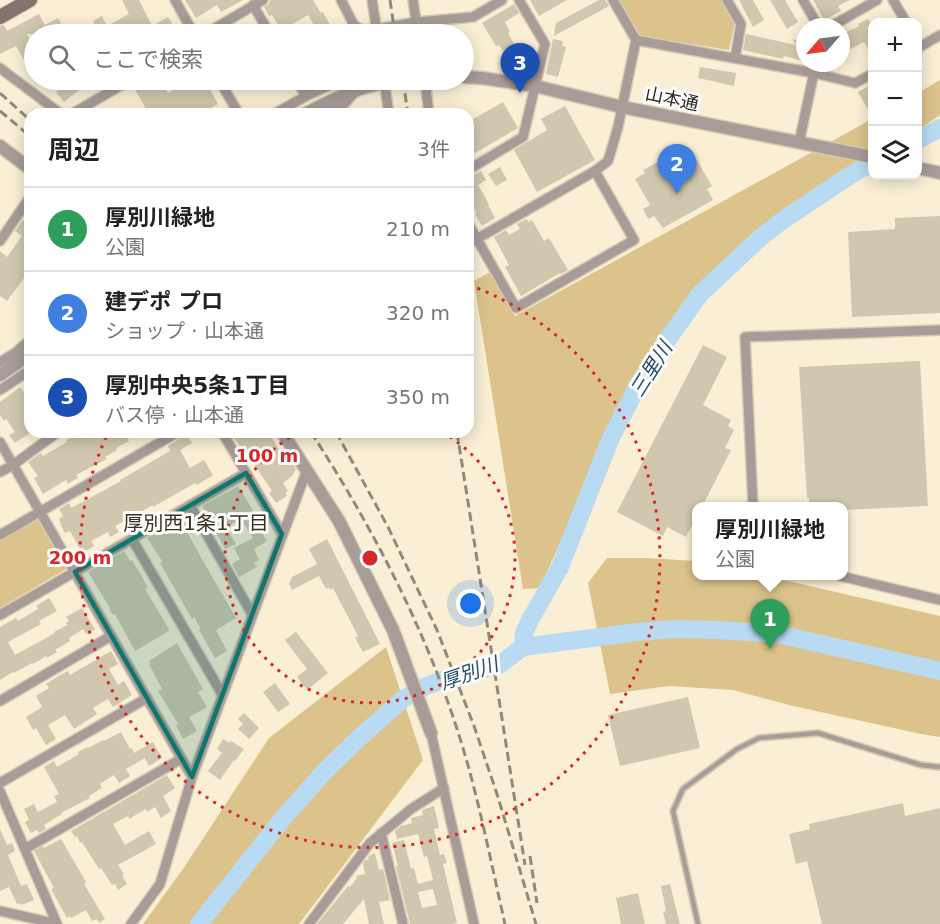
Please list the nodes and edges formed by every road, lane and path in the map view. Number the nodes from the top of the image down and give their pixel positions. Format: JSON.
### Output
{"nodes":[{"id":1,"x":30,"y":0,"type":"edge"},
{"id":2,"x":175,"y":0,"type":"edge"},
{"id":3,"x":263,"y":0,"type":"edge"},
{"id":4,"x":340,"y":0,"type":"edge"},
{"id":5,"x":372,"y":0,"type":"edge"},
{"id":6,"x":413,"y":0,"type":"edge"},
{"id":7,"x":502,"y":0,"type":"edge"},
{"id":8,"x":519,"y":0,"type":"edge"},
{"id":9,"x":613,"y":0,"type":"edge"},
{"id":10,"x":728,"y":0,"type":"edge"},
{"id":11,"x":803,"y":0,"type":"edge"},
{"id":12,"x":877,"y":0,"type":"edge"},
{"id":13,"x":893,"y":0,"type":"edge"},
{"id":14,"x":253,"y":5,"type":"junction"},
{"id":15,"x":0,"y":17,"type":"edge"},
{"id":16,"x":814,"y":18,"type":"edge"},
{"id":17,"x":846,"y":18,"type":"edge"},
{"id":18,"x":904,"y":18,"type":"edge"},
{"id":19,"x":416,"y":22,"type":"junction"},
{"id":20,"x":188,"y":24,"type":"edge"},
{"id":21,"x":222,"y":24,"type":"edge"},
{"id":22,"x":264,"y":24,"type":"edge"},
{"id":23,"x":353,"y":24,"type":"edge"},
{"id":24,"x":376,"y":24,"type":"edge"},
{"id":25,"x":408,"y":24,"type":"edge"},
{"id":26,"x":940,"y":35,"type":"edge"},
{"id":27,"x":636,"y":40,"type":"junction"},
{"id":28,"x":922,"y":44,"type":"edge"},
{"id":29,"x":735,"y":58,"type":"junction"},
{"id":30,"x":0,"y":68,"type":"edge"},
{"id":31,"x":814,"y":73,"type":"junction"},
{"id":32,"x":868,"y":77,"type":"edge"},
{"id":33,"x":474,"y":78,"type":"edge"},
{"id":34,"x":24,"y":86,"type":"edge"},
{"id":35,"x":535,"y":86,"type":"junction"},
{"id":36,"x":29,"y":90,"type":"edge"},
{"id":37,"x":113,"y":90,"type":"edge"},
{"id":38,"x":225,"y":90,"type":"edge"},
{"id":39,"x":302,"y":90,"type":"edge"},
{"id":40,"x":320,"y":90,"type":"edge"},
{"id":41,"x":357,"y":90,"type":"edge"},
{"id":42,"x":385,"y":90,"type":"edge"},
{"id":43,"x":426,"y":90,"type":"edge"},
{"id":44,"x":306,"y":96,"type":"junction"},
{"id":45,"x":622,"y":107,"type":"junction"},
{"id":46,"x":53,"y":108,"type":"edge"},
{"id":47,"x":82,"y":108,"type":"edge"},
{"id":48,"x":235,"y":108,"type":"edge"},
{"id":49,"x":285,"y":108,"type":"edge"},
{"id":50,"x":326,"y":108,"type":"edge"},
{"id":51,"x":388,"y":108,"type":"edge"},
{"id":52,"x":428,"y":108,"type":"edge"},
{"id":53,"x":799,"y":143,"type":"junction"},
{"id":54,"x":0,"y":146,"type":"edge"},
{"id":55,"x":868,"y":156,"type":"edge"},
{"id":56,"x":24,"y":164,"type":"edge"},
{"id":57,"x":474,"y":166,"type":"edge"},
{"id":58,"x":922,"y":169,"type":"edge"},
{"id":59,"x":595,"y":171,"type":"junction"},
{"id":60,"x":940,"y":173,"type":"edge"},
{"id":61,"x":24,"y":206,"type":"edge"},
{"id":62,"x":474,"y":233,"type":"edge"},
{"id":63,"x":478,"y":239,"type":"junction"},
{"id":64,"x":0,"y":241,"type":"edge"},
{"id":65,"x":474,"y":241,"type":"edge"},
{"id":66,"x":940,"y":330,"type":"edge"},
{"id":67,"x":24,"y":345,"type":"edge"},
{"id":68,"x":24,"y":358,"type":"edge"},
{"id":69,"x":0,"y":362,"type":"edge"},
{"id":70,"x":24,"y":374,"type":"edge"},
{"id":71,"x":0,"y":375,"type":"edge"},
{"id":72,"x":0,"y":390,"type":"edge"},
{"id":73,"x":50,"y":438,"type":"edge"},
{"id":74,"x":168,"y":438,"type":"edge"},
{"id":75,"x":226,"y":438,"type":"edge"},
{"id":76,"x":286,"y":438,"type":"edge"},
{"id":77,"x":0,"y":442,"type":"edge"},
{"id":78,"x":14,"y":465,"type":"junction"},
{"id":79,"x":307,"y":470,"type":"junction"},
{"id":80,"x":0,"y":472,"type":"edge"},
{"id":81,"x":246,"y":473,"type":"junction"},
{"id":82,"x":753,"y":502,"type":"edge"},
{"id":83,"x":190,"y":505,"type":"junction"},
{"id":84,"x":40,"y":512,"type":"junction"},
{"id":85,"x":282,"y":534,"type":"junction"},
{"id":86,"x":0,"y":535,"type":"edge"},
{"id":87,"x":132,"y":539,"type":"junction"},
{"id":88,"x":75,"y":572,"type":"junction"},
{"id":89,"x":848,"y":578,"type":"edge"},
{"id":90,"x":940,"y":600,"type":"edge"},
{"id":91,"x":252,"y":614,"type":"junction"},
{"id":92,"x":0,"y":615,"type":"edge"},
{"id":93,"x":111,"y":636,"type":"junction"},
{"id":94,"x":222,"y":694,"type":"junction"},
{"id":95,"x":147,"y":698,"type":"junction"},
{"id":96,"x":0,"y":701,"type":"edge"},
{"id":97,"x":431,"y":734,"type":"joint"},
{"id":98,"x":181,"y":759,"type":"junction"},
{"id":99,"x":940,"y":767,"type":"edge"},
{"id":100,"x":192,"y":777,"type":"junction"},
{"id":101,"x":0,"y":783,"type":"edge"},
{"id":102,"x":444,"y":788,"type":"junction"},
{"id":103,"x":0,"y":791,"type":"edge"},
{"id":104,"x":381,"y":833,"type":"junction"},
{"id":105,"x":25,"y":849,"type":"junction"},
{"id":106,"x":0,"y":911,"type":"edge"},
{"id":107,"x":57,"y":924,"type":"edge"},
{"id":108,"x":131,"y":924,"type":"edge"},
{"id":109,"x":309,"y":924,"type":"edge"},
{"id":110,"x":403,"y":924,"type":"edge"},
{"id":111,"x":474,"y":924,"type":"edge"},
{"id":112,"x":698,"y":924,"type":"edge"}],
"edges":[{"from":1,"to":15,"type":"main road"},
{"from":2,"to":20,"type":"street"},
{"from":3,"to":14,"type":"street"},
{"from":4,"to":23,"type":"street"},
{"from":5,"to":24,"type":"street"},
{"from":6,"to":19,"type":"street"},
{"from":7,"to":19,"type":"street"},
{"from":8,"to":35,"type":"street"},
{"from":9,"to":27,"type":"street"},
{"from":10,"to":29,"type":"street"},
{"from":11,"to":16,"type":"street"},
{"from":12,"to":17,"type":"street"},
{"from":13,"to":18,"type":"street"},
{"from":14,"to":21,"type":"street"},
{"from":14,"to":22,"type":"street"},
{"from":19,"to":25,"type":"street"},
{"from":26,"to":28,"type":"street"},
{"from":27,"to":29,"type":"street"},
{"from":27,"to":45,"type":"street"},
{"from":29,"to":31,"type":"street"},
{"from":30,"to":34,"type":"street"},
{"from":31,"to":32,"type":"street"},
{"from":31,"to":53,"type":"street"},
{"from":33,"to":35,"type":"street","name":"山本通"},
{"from":35,"to":45,"type":"street","name":"山本通"},
{"from":35,"to":57,"type":"street"},
{"from":36,"to":46,"type":"street"},
{"from":37,"to":47,"type":"street"},
{"from":38,"to":48,"type":"street"},
{"from":39,"to":44,"type":"street"},
{"from":40,"to":44,"type":"street"},
{"from":41,"to":50,"type":"street"},
{"from":42,"to":51,"type":"street"},
{"from":43,"to":52,"type":"street"},
{"from":44,"to":49,"type":"street"},
{"from":45,"to":53,"type":"street","name":"山本通"},
{"from":45,"to":59,"type":"street"},
{"from":53,"to":55,"type":"street","name":"山本通"},
{"from":54,"to":56,"type":"street"},
{"from":58,"to":60,"type":"street"},
{"from":59,"to":63,"type":"street"},
{"from":59,"to":63,"type":"street"},
{"from":61,"to":64,"type":"street"},
{"from":62,"to":63,"type":"street"},
{"from":63,"to":65,"type":"street"},
{"from":66,"to":82,"type":"street"},
{"from":67,"to":69,"type":"street"},
{"from":68,"to":71,"type":"street"},
{"from":70,"to":72,"type":"street"},
{"from":73,"to":78,"type":"street"},
{"from":74,"to":84,"type":"street"},
{"from":75,"to":81,"type":"street"},
{"from":76,"to":79,"type":"street"},
{"from":77,"to":78,"type":"street"},
{"from":78,"to":80,"type":"street"},
{"from":78,"to":84,"type":"street"},
{"from":79,"to":85,"type":"street"},
{"from":79,"to":97,"type":"street"},
{"from":81,"to":83,"type":"street"},
{"from":81,"to":85,"type":"street"},
{"from":83,"to":87,"type":"street"},
{"from":83,"to":91,"type":"street"},
{"from":84,"to":86,"type":"street"},
{"from":84,"to":88,"type":"street"},
{"from":85,"to":91,"type":"street"},
{"from":87,"to":88,"type":"street"},
{"from":87,"to":94,"type":"street"},
{"from":88,"to":92,"type":"street"},
{"from":88,"to":93,"type":"street"},
{"from":89,"to":90,"type":"street"},
{"from":91,"to":94,"type":"street"},
{"from":93,"to":95,"type":"street"},
{"from":93,"to":96,"type":"street"},
{"from":94,"to":100,"type":"street"},
{"from":95,"to":98,"type":"street"},
{"from":95,"to":101,"type":"street"},
{"from":97,"to":102,"type":"street"},
{"from":98,"to":100,"type":"street"},
{"from":98,"to":105,"type":"street"},
{"from":99,"to":112,"type":"lane"},
{"from":100,"to":108,"type":"street"},
{"from":102,"to":104,"type":"street"},
{"from":102,"to":111,"type":"street"},
{"from":103,"to":105,"type":"street"},
{"from":104,"to":109,"type":"street"},
{"from":104,"to":110,"type":"street"},
{"from":105,"to":107,"type":"street"},
{"from":106,"to":107,"type":"street"}]}
